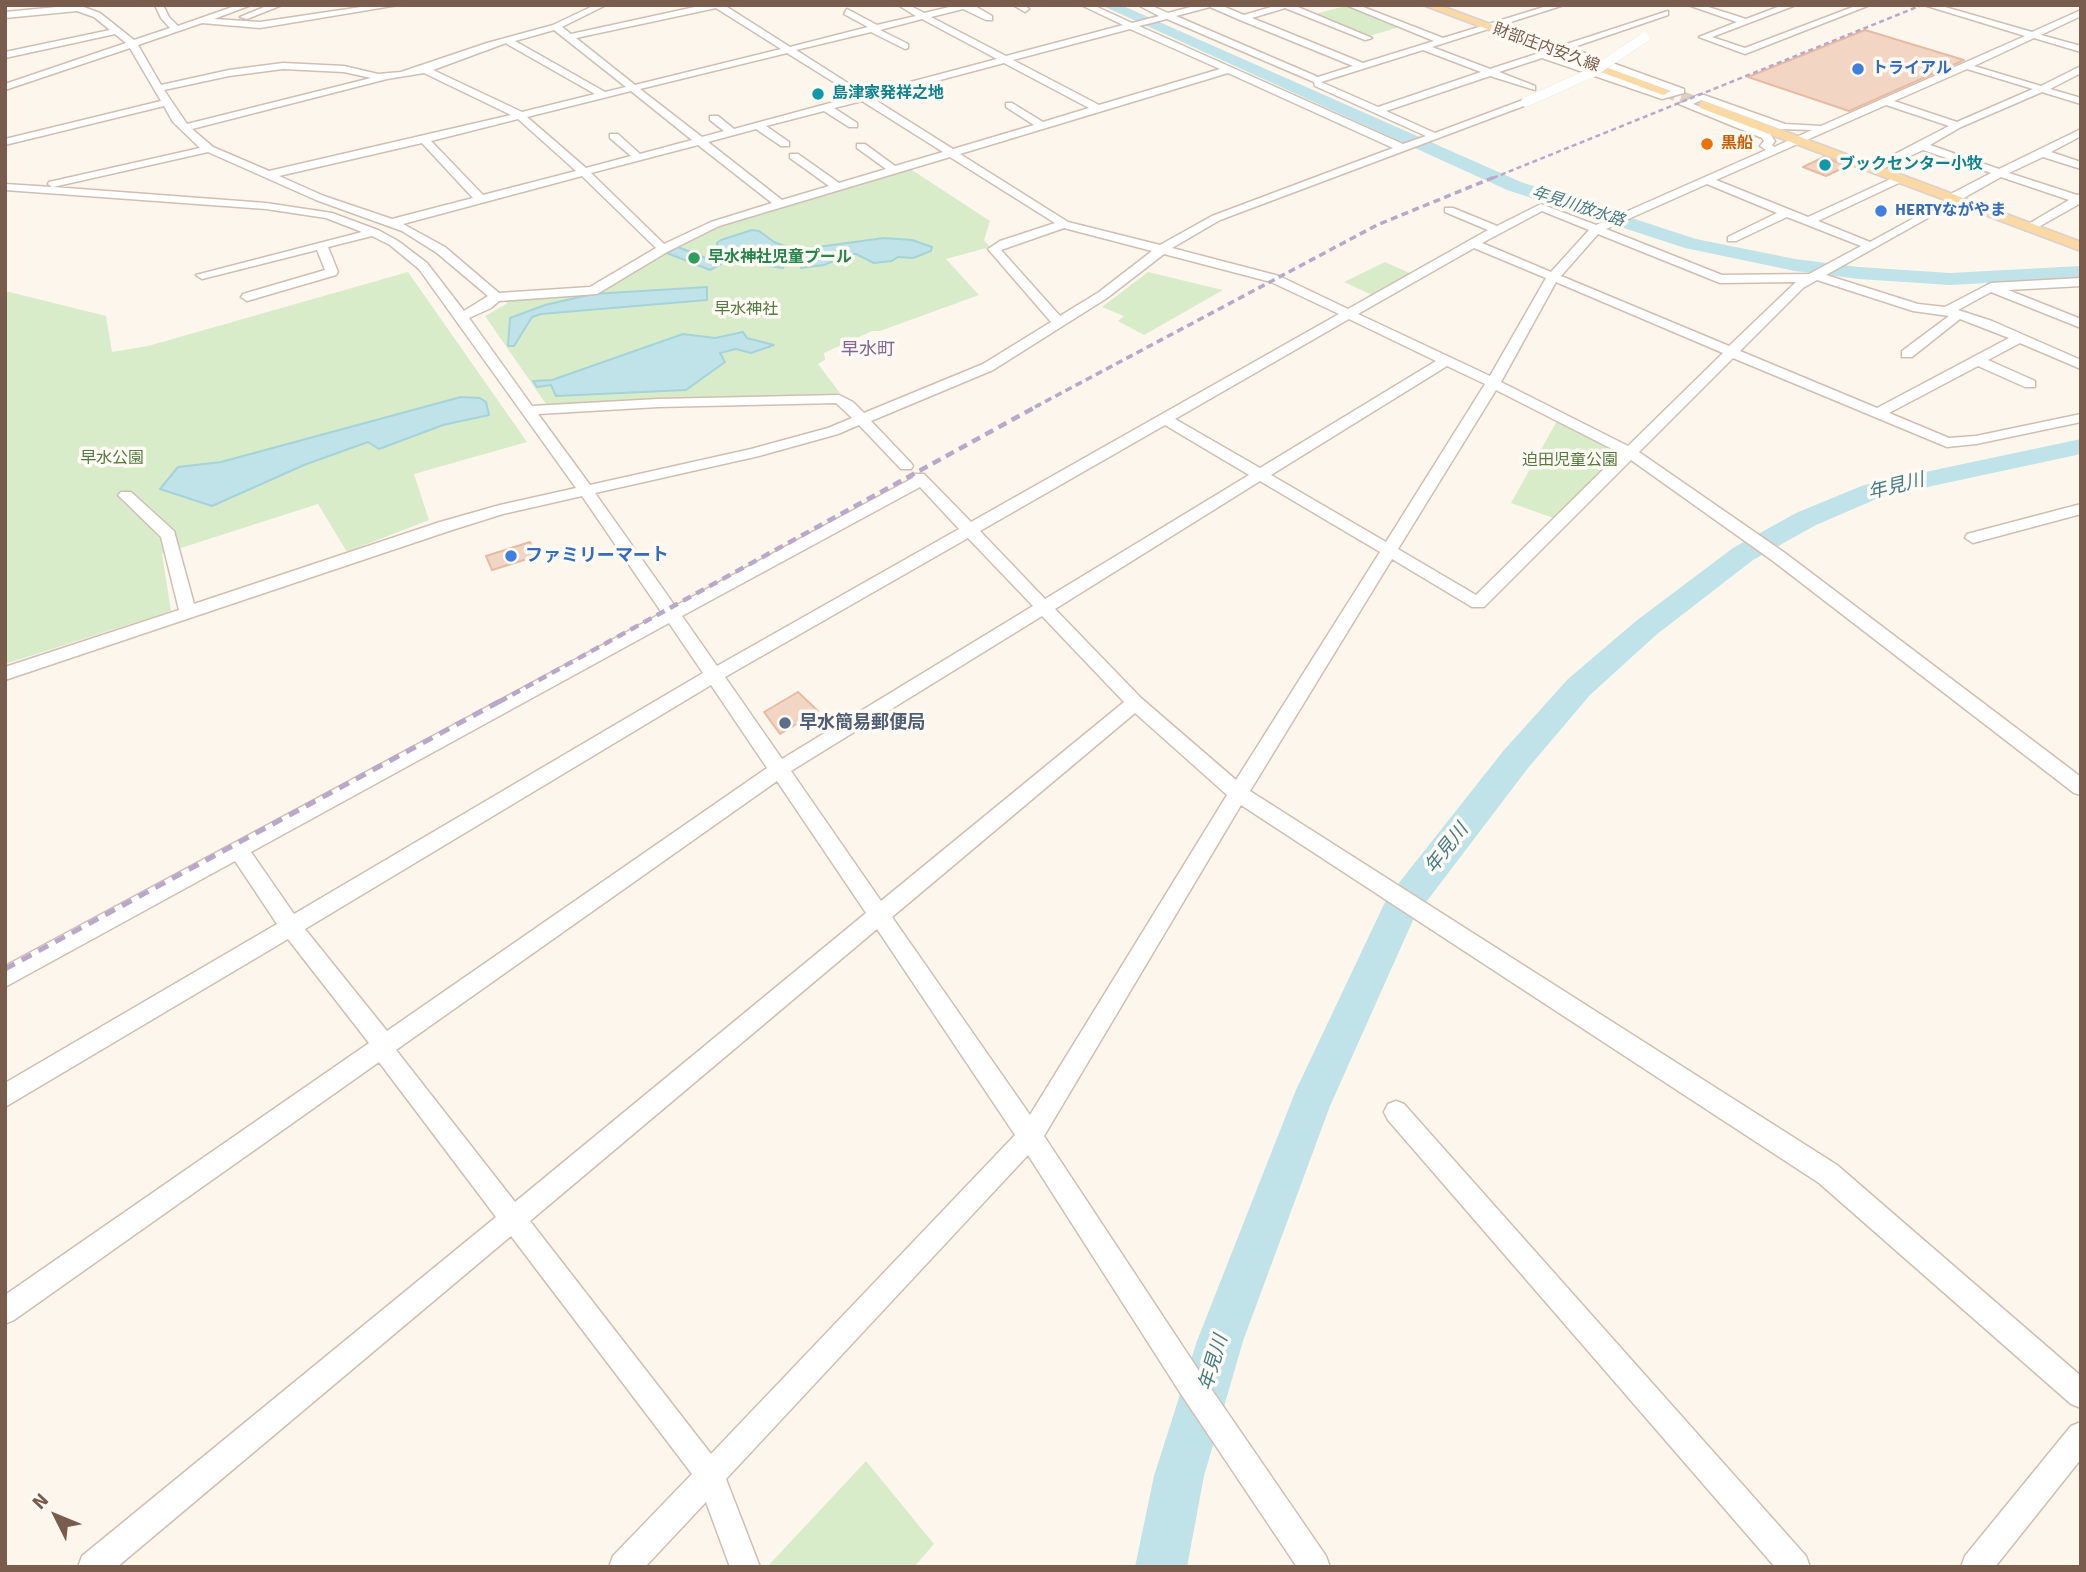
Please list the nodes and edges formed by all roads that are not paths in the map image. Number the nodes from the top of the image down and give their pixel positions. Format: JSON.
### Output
{"nodes":[{"id":1,"x":159,"y":5,"type":"edge"},
{"id":2,"x":247,"y":5,"type":"edge"},
{"id":3,"x":278,"y":5,"type":"edge"},
{"id":4,"x":314,"y":5,"type":"edge"},
{"id":5,"x":394,"y":5,"type":"edge"},
{"id":6,"x":602,"y":5,"type":"edge"},
{"id":7,"x":717,"y":5,"type":"edge"},
{"id":8,"x":902,"y":5,"type":"edge"},
{"id":9,"x":1085,"y":5,"type":"edge"},
{"id":10,"x":1142,"y":5,"type":"edge"},
{"id":11,"x":1210,"y":5,"type":"edge"},
{"id":12,"x":1287,"y":5,"type":"edge"},
{"id":13,"x":1350,"y":5,"type":"edge"},
{"id":14,"x":1428,"y":5,"type":"edge"},
{"id":15,"x":1516,"y":5,"type":"edge"},
{"id":16,"x":1560,"y":5,"type":"edge"},
{"id":17,"x":1673,"y":5,"type":"edge"},
{"id":18,"x":1792,"y":5,"type":"edge"},
{"id":19,"x":1866,"y":5,"type":"edge"},
{"id":20,"x":1928,"y":5,"type":"edge"},
{"id":21,"x":966,"y":6,"type":"edge"},
{"id":22,"x":1701,"y":6,"type":"edge"},
{"id":23,"x":228,"y":12,"type":"junction"},
{"id":24,"x":847,"y":12,"type":"dead end"},
{"id":25,"x":1538,"y":13,"type":"junction"},
{"id":26,"x":1665,"y":13,"type":"junction"},
{"id":27,"x":2081,"y":13,"type":"edge"},
{"id":28,"x":5,"y":15,"type":"edge"},
{"id":29,"x":924,"y":16,"type":"junction"},
{"id":30,"x":244,"y":17,"type":"junction"},
{"id":31,"x":1164,"y":17,"type":"junction"},
{"id":32,"x":1243,"y":18,"type":"junction"},
{"id":33,"x":989,"y":19,"type":"dead end"},
{"id":34,"x":201,"y":20,"type":"junction"},
{"id":35,"x":1747,"y":22,"type":"junction"},
{"id":36,"x":1130,"y":26,"type":"junction"},
{"id":37,"x":1405,"y":26,"type":"junction"},
{"id":38,"x":556,"y":27,"type":"junction"},
{"id":39,"x":874,"y":28,"type":"junction"},
{"id":40,"x":1491,"y":28,"type":"junction"},
{"id":41,"x":176,"y":29,"type":"junction"},
{"id":42,"x":1393,"y":30,"type":"dead end"},
{"id":43,"x":117,"y":31,"type":"junction"},
{"id":44,"x":823,"y":32,"type":"dead end"},
{"id":45,"x":1380,"y":34,"type":"dead end"},
{"id":46,"x":2031,"y":35,"type":"junction"},
{"id":47,"x":570,"y":37,"type":"junction"},
{"id":48,"x":834,"y":38,"type":"junction"},
{"id":49,"x":1368,"y":38,"type":"junction"},
{"id":50,"x":510,"y":41,"type":"junction"},
{"id":51,"x":1445,"y":42,"type":"junction"},
{"id":52,"x":132,"y":43,"type":"junction"},
{"id":53,"x":905,"y":46,"type":"dead end"},
{"id":54,"x":1565,"y":47,"type":"junction"},
{"id":55,"x":1425,"y":48,"type":"junction"},
{"id":56,"x":789,"y":49,"type":"junction"},
{"id":57,"x":2081,"y":49,"type":"edge"},
{"id":58,"x":1326,"y":51,"type":"junction"},
{"id":59,"x":1547,"y":53,"type":"junction"},
{"id":60,"x":5,"y":55,"type":"edge"},
{"id":61,"x":1006,"y":60,"type":"junction"},
{"id":62,"x":1362,"y":66,"type":"junction"},
{"id":63,"x":1966,"y":66,"type":"junction"},
{"id":64,"x":424,"y":69,"type":"junction"},
{"id":65,"x":2081,"y":69,"type":"edge"},
{"id":66,"x":1227,"y":70,"type":"junction"},
{"id":67,"x":1489,"y":72,"type":"junction"},
{"id":68,"x":385,"y":77,"type":"junction"},
{"id":69,"x":1318,"y":84,"type":"dead end"},
{"id":70,"x":5,"y":87,"type":"edge"},
{"id":71,"x":635,"y":87,"type":"junction"},
{"id":72,"x":1532,"y":88,"type":"dead end"},
{"id":73,"x":157,"y":89,"type":"junction"},
{"id":74,"x":2042,"y":89,"type":"junction"},
{"id":75,"x":1664,"y":91,"type":"tunnel mouth"},
{"id":76,"x":603,"y":95,"type":"junction"},
{"id":77,"x":864,"y":97,"type":"junction"},
{"id":78,"x":2081,"y":101,"type":"edge"},
{"id":79,"x":1885,"y":102,"type":"junction"},
{"id":80,"x":166,"y":103,"type":"junction"},
{"id":81,"x":1009,"y":105,"type":"dead end"},
{"id":82,"x":1704,"y":105,"type":"tunnel mouth"},
{"id":83,"x":827,"y":107,"type":"junction"},
{"id":84,"x":1100,"y":110,"type":"junction"},
{"id":85,"x":1377,"y":111,"type":"junction"},
{"id":86,"x":519,"y":116,"type":"junction"},
{"id":87,"x":714,"y":118,"type":"dead end"},
{"id":88,"x":853,"y":125,"type":"dead end"},
{"id":89,"x":1957,"y":125,"type":"junction"},
{"id":90,"x":758,"y":126,"type":"junction"},
{"id":91,"x":1044,"y":127,"type":"junction"},
{"id":92,"x":185,"y":128,"type":"junction"},
{"id":93,"x":1823,"y":129,"type":"junction"},
{"id":94,"x":2081,"y":132,"type":"edge"},
{"id":95,"x":733,"y":133,"type":"junction"},
{"id":96,"x":614,"y":136,"type":"dead end"},
{"id":97,"x":1432,"y":137,"type":"junction"},
{"id":98,"x":424,"y":139,"type":"junction"},
{"id":99,"x":1797,"y":140,"type":"junction"},
{"id":100,"x":5,"y":142,"type":"edge"},
{"id":101,"x":700,"y":142,"type":"junction"},
{"id":102,"x":785,"y":144,"type":"dead end"},
{"id":103,"x":861,"y":146,"type":"dead end"},
{"id":104,"x":1922,"y":146,"type":"junction"},
{"id":105,"x":1402,"y":148,"type":"junction"},
{"id":106,"x":209,"y":149,"type":"junction"},
{"id":107,"x":1773,"y":150,"type":"junction"},
{"id":108,"x":2042,"y":153,"type":"junction"},
{"id":109,"x":954,"y":154,"type":"junction"},
{"id":110,"x":794,"y":156,"type":"dead end"},
{"id":111,"x":639,"y":158,"type":"junction"},
{"id":112,"x":2081,"y":166,"type":"edge"},
{"id":113,"x":1874,"y":169,"type":"junction"},
{"id":114,"x":895,"y":171,"type":"junction"},
{"id":115,"x":584,"y":172,"type":"junction"},
{"id":116,"x":2000,"y":173,"type":"junction"},
{"id":117,"x":267,"y":175,"type":"junction"},
{"id":118,"x":1899,"y":179,"type":"junction"},
{"id":119,"x":1706,"y":180,"type":"junction"},
{"id":120,"x":5,"y":187,"type":"edge"},
{"id":121,"x":34,"y":188,"type":"junction"},
{"id":122,"x":838,"y":188,"type":"junction"},
{"id":123,"x":5,"y":199,"type":"edge"},
{"id":124,"x":1953,"y":199,"type":"junction"},
{"id":125,"x":2079,"y":199,"type":"edge"},
{"id":126,"x":480,"y":200,"type":"junction"},
{"id":127,"x":781,"y":205,"type":"junction"},
{"id":128,"x":1449,"y":210,"type":"dead end"},
{"id":129,"x":1787,"y":212,"type":"junction"},
{"id":130,"x":1810,"y":221,"type":"junction"},
{"id":131,"x":392,"y":223,"type":"junction"},
{"id":132,"x":1064,"y":224,"type":"junction"},
{"id":133,"x":2029,"y":228,"type":"junction"},
{"id":134,"x":1597,"y":229,"type":"junction"},
{"id":135,"x":1497,"y":230,"type":"junction"},
{"id":136,"x":374,"y":232,"type":"junction"},
{"id":137,"x":1732,"y":239,"type":"dead end"},
{"id":138,"x":1473,"y":243,"type":"junction"},
{"id":139,"x":1870,"y":246,"type":"junction"},
{"id":140,"x":322,"y":247,"type":"junction"},
{"id":141,"x":2081,"y":247,"type":"edge"},
{"id":142,"x":663,"y":248,"type":"junction"},
{"id":143,"x":1162,"y":249,"type":"junction"},
{"id":144,"x":202,"y":275,"type":"dead end"},
{"id":145,"x":1553,"y":277,"type":"junction"},
{"id":146,"x":1812,"y":277,"type":"junction"},
{"id":147,"x":2081,"y":282,"type":"edge"},
{"id":148,"x":1991,"y":287,"type":"junction"},
{"id":149,"x":247,"y":297,"type":"dead end"},
{"id":150,"x":495,"y":297,"type":"junction"},
{"id":151,"x":1953,"y":313,"type":"junction"},
{"id":152,"x":1348,"y":314,"type":"junction"},
{"id":153,"x":462,"y":317,"type":"junction"},
{"id":154,"x":1059,"y":323,"type":"junction"},
{"id":155,"x":2081,"y":324,"type":"edge"},
{"id":156,"x":2020,"y":338,"type":"junction"},
{"id":157,"x":1733,"y":353,"type":"junction"},
{"id":158,"x":1907,"y":354,"type":"dead end"},
{"id":159,"x":1446,"y":361,"type":"junction"},
{"id":160,"x":1978,"y":361,"type":"junction"},
{"id":161,"x":2081,"y":365,"type":"edge"},
{"id":162,"x":1493,"y":383,"type":"junction"},
{"id":163,"x":2030,"y":384,"type":"dead end"},
{"id":164,"x":529,"y":410,"type":"junction"},
{"id":165,"x":1877,"y":414,"type":"junction"},
{"id":166,"x":2081,"y":418,"type":"edge"},
{"id":167,"x":1164,"y":419,"type":"junction"},
{"id":168,"x":863,"y":420,"type":"junction"},
{"id":169,"x":1629,"y":452,"type":"junction"},
{"id":170,"x":906,"y":466,"type":"dead end"},
{"id":171,"x":1259,"y":475,"type":"junction"},
{"id":172,"x":585,"y":491,"type":"junction"},
{"id":173,"x":126,"y":495,"type":"dead end"},
{"id":174,"x":2081,"y":509,"type":"edge"},
{"id":175,"x":969,"y":530,"type":"junction"},
{"id":176,"x":1973,"y":538,"type":"dead end"},
{"id":177,"x":1387,"y":551,"type":"junction"},
{"id":178,"x":1044,"y":607,"type":"junction"},
{"id":179,"x":188,"y":613,"type":"junction"},
{"id":180,"x":670,"y":613,"type":"junction"},
{"id":181,"x":5,"y":674,"type":"edge"},
{"id":182,"x":713,"y":676,"type":"junction"},
{"id":183,"x":1135,"y":703,"type":"junction"},
{"id":184,"x":778,"y":770,"type":"junction"},
{"id":185,"x":2081,"y":788,"type":"edge"},
{"id":186,"x":1238,"y":793,"type":"junction"},
{"id":187,"x":238,"y":849,"type":"junction"},
{"id":188,"x":880,"y":916,"type":"junction"},
{"id":189,"x":291,"y":927,"type":"junction"},
{"id":190,"x":5,"y":977,"type":"edge"},
{"id":191,"x":383,"y":1047,"type":"junction"},
{"id":192,"x":5,"y":1096,"type":"edge"},
{"id":193,"x":1396,"y":1112,"type":"dead end"},
{"id":194,"x":1030,"y":1136,"type":"junction"},
{"id":195,"x":512,"y":1220,"type":"junction"},
{"id":196,"x":5,"y":1311,"type":"edge"},
{"id":197,"x":2081,"y":1394,"type":"edge"},
{"id":198,"x":2081,"y":1436,"type":"edge"},
{"id":199,"x":710,"y":1475,"type":"junction"},
{"id":200,"x":93,"y":1567,"type":"edge"},
{"id":201,"x":624,"y":1567,"type":"edge"},
{"id":202,"x":745,"y":1567,"type":"edge"},
{"id":203,"x":1315,"y":1567,"type":"edge"},
{"id":204,"x":1796,"y":1567,"type":"edge"},
{"id":205,"x":1976,"y":1567,"type":"edge"}],
"edges":[{"from":1,"to":41,"type":"street"},
{"from":2,"to":23,"type":"street"},
{"from":3,"to":30,"type":"street"},
{"from":4,"to":30,"type":"street"},
{"from":5,"to":34,"type":"street"},
{"from":6,"to":38,"type":"street"},
{"from":7,"to":47,"type":"street"},
{"from":7,"to":56,"type":"street"},
{"from":8,"to":29,"type":"street"},
{"from":9,"to":36,"type":"street"},
{"from":10,"to":31,"type":"street"},
{"from":11,"to":31,"type":"street"},
{"from":11,"to":32,"type":"street"},
{"from":12,"to":32,"type":"street"},
{"from":12,"to":49,"type":"street"},
{"from":13,"to":37,"type":"street"},
{"from":14,"to":40,"type":"main road","name":"財部庄内安久線"},
{"from":15,"to":25,"type":"street"},
{"from":16,"to":25,"type":"street"},
{"from":17,"to":26,"type":"street"},
{"from":18,"to":35,"type":"street"},
{"from":19,"to":35,"type":"street"},
{"from":20,"to":46,"type":"street"},
{"from":21,"to":29,"type":"street"},
{"from":21,"to":33,"type":"street"},
{"from":22,"to":35,"type":"street"},
{"from":23,"to":30,"type":"street"},
{"from":23,"to":34,"type":"street"},
{"from":24,"to":39,"type":"street"},
{"from":25,"to":40,"type":"street"},
{"from":26,"to":54,"type":"street"},
{"from":26,"to":97,"type":"street","bridge":true},
{"from":27,"to":46,"type":"street"},
{"from":28,"to":43,"type":"street"},
{"from":29,"to":39,"type":"street"},
{"from":29,"to":61,"type":"street"},
{"from":31,"to":36,"type":"street"},
{"from":31,"to":62,"type":"street"},
{"from":32,"to":58,"type":"street"},
{"from":34,"to":41,"type":"street"},
{"from":36,"to":61,"type":"street"},
{"from":36,"to":66,"type":"street"},
{"from":37,"to":42,"type":"street"},
{"from":37,"to":51,"type":"street"},
{"from":38,"to":47,"type":"street"},
{"from":38,"to":50,"type":"street"},
{"from":39,"to":48,"type":"street"},
{"from":39,"to":53,"type":"street"},
{"from":40,"to":51,"type":"street"},
{"from":40,"to":59,"type":"main road","name":"財部庄内安久線"},
{"from":41,"to":52,"type":"street"},
{"from":43,"to":52,"type":"street"},
{"from":43,"to":60,"type":"street"},
{"from":44,"to":48,"type":"street"},
{"from":45,"to":49,"type":"street"},
{"from":46,"to":57,"type":"street"},
{"from":46,"to":63,"type":"street"},
{"from":47,"to":71,"type":"street"},
{"from":48,"to":56,"type":"street"},
{"from":49,"to":58,"type":"street"},
{"from":50,"to":64,"type":"street"},
{"from":50,"to":76,"type":"street"},
{"from":51,"to":55,"type":"street"},
{"from":52,"to":70,"type":"street"},
{"from":52,"to":73,"type":"street"},
{"from":54,"to":59,"type":"street"},
{"from":54,"to":59,"type":"street"},
{"from":55,"to":62,"type":"street"},
{"from":55,"to":67,"type":"street"},
{"from":56,"to":71,"type":"street"},
{"from":56,"to":77,"type":"street"},
{"from":58,"to":62,"type":"street"},
{"from":59,"to":67,"type":"street"},
{"from":59,"to":75,"type":"main road","name":"財部庄内安久線"},
{"from":61,"to":77,"type":"street"},
{"from":61,"to":84,"type":"street"},
{"from":63,"to":74,"type":"street"},
{"from":63,"to":79,"type":"street"},
{"from":64,"to":68,"type":"street"},
{"from":64,"to":86,"type":"street"},
{"from":65,"to":74,"type":"street"},
{"from":66,"to":84,"type":"street"},
{"from":66,"to":105,"type":"street"},
{"from":67,"to":72,"type":"street"},
{"from":67,"to":85,"type":"street"},
{"from":68,"to":73,"type":"street"},
{"from":68,"to":92,"type":"street"},
{"from":69,"to":85,"type":"street"},
{"from":71,"to":76,"type":"street"},
{"from":71,"to":101,"type":"street"},
{"from":73,"to":80,"type":"street"},
{"from":74,"to":78,"type":"street"},
{"from":74,"to":89,"type":"street"},
{"from":76,"to":86,"type":"street"},
{"from":77,"to":83,"type":"street"},
{"from":77,"to":109,"type":"street"},
{"from":79,"to":89,"type":"street"},
{"from":79,"to":93,"type":"street"},
{"from":80,"to":92,"type":"street"},
{"from":80,"to":100,"type":"street"},
{"from":81,"to":91,"type":"street"},
{"from":82,"to":99,"type":"main road"},
{"from":83,"to":88,"type":"street"},
{"from":83,"to":90,"type":"street"},
{"from":84,"to":91,"type":"street"},
{"from":85,"to":97,"type":"street"},
{"from":86,"to":98,"type":"street"},
{"from":86,"to":115,"type":"street"},
{"from":87,"to":95,"type":"street"},
{"from":89,"to":104,"type":"street"},
{"from":90,"to":95,"type":"street"},
{"from":90,"to":102,"type":"street"},
{"from":91,"to":109,"type":"street"},
{"from":92,"to":106,"type":"street"},
{"from":93,"to":99,"type":"street"},
{"from":93,"to":107,"type":"street"},
{"from":94,"to":108,"type":"street"},
{"from":95,"to":101,"type":"street"},
{"from":96,"to":111,"type":"street"},
{"from":97,"to":105,"type":"street"},
{"from":98,"to":117,"type":"street"},
{"from":98,"to":126,"type":"street"},
{"from":99,"to":107,"type":"street"},
{"from":99,"to":113,"type":"main road"},
{"from":101,"to":111,"type":"street"},
{"from":101,"to":127,"type":"street"},
{"from":103,"to":114,"type":"street"},
{"from":104,"to":113,"type":"street"},
{"from":104,"to":116,"type":"street"},
{"from":105,"to":143,"type":"street"},
{"from":106,"to":117,"type":"street"},
{"from":106,"to":121,"type":"street"},
{"from":107,"to":119,"type":"street"},
{"from":108,"to":112,"type":"street"},
{"from":108,"to":116,"type":"street"},
{"from":109,"to":114,"type":"street"},
{"from":109,"to":132,"type":"street"},
{"from":110,"to":122,"type":"street"},
{"from":111,"to":115,"type":"street"},
{"from":113,"to":118,"type":"main road"},
{"from":114,"to":122,"type":"street"},
{"from":115,"to":126,"type":"street"},
{"from":115,"to":142,"type":"street"},
{"from":116,"to":124,"type":"street"},
{"from":116,"to":125,"type":"street"},
{"from":117,"to":131,"type":"street"},
{"from":118,"to":124,"type":"main road"},
{"from":118,"to":130,"type":"street"},
{"from":119,"to":129,"type":"street"},
{"from":119,"to":134,"type":"street"},
{"from":120,"to":121,"type":"street"},
{"from":121,"to":123,"type":"street"},
{"from":121,"to":136,"type":"street"},
{"from":122,"to":127,"type":"street"},
{"from":124,"to":133,"type":"main road"},
{"from":124,"to":139,"type":"street"},
{"from":125,"to":133,"type":"street"},
{"from":126,"to":131,"type":"street"},
{"from":127,"to":142,"type":"street"},
{"from":128,"to":135,"type":"street"},
{"from":129,"to":130,"type":"street"},
{"from":129,"to":137,"type":"street"},
{"from":130,"to":139,"type":"street"},
{"from":131,"to":150,"type":"street"},
{"from":132,"to":143,"type":"street"},
{"from":132,"to":154,"type":"street"},
{"from":133,"to":141,"type":"main road"},
{"from":134,"to":135,"type":"street"},
{"from":134,"to":145,"type":"street"},
{"from":134,"to":146,"type":"street"},
{"from":135,"to":138,"type":"street"},
{"from":136,"to":140,"type":"street"},
{"from":136,"to":153,"type":"street"},
{"from":138,"to":145,"type":"street"},
{"from":138,"to":152,"type":"street"},
{"from":139,"to":146,"type":"street"},
{"from":140,"to":144,"type":"street"},
{"from":140,"to":149,"type":"street"},
{"from":142,"to":150,"type":"street"},
{"from":143,"to":152,"type":"street"},
{"from":143,"to":154,"type":"street"},
{"from":145,"to":157,"type":"street"},
{"from":145,"to":162,"type":"street"},
{"from":146,"to":151,"type":"street"},
{"from":146,"to":157,"type":"street"},
{"from":147,"to":148,"type":"street"},
{"from":148,"to":151,"type":"street"},
{"from":148,"to":155,"type":"street"},
{"from":150,"to":153,"type":"street"},
{"from":151,"to":156,"type":"street"},
{"from":151,"to":158,"type":"street"},
{"from":152,"to":159,"type":"street"},
{"from":152,"to":167,"type":"street"},
{"from":153,"to":164,"type":"street"},
{"from":154,"to":168,"type":"street"},
{"from":156,"to":160,"type":"street"},
{"from":156,"to":161,"type":"street"},
{"from":157,"to":165,"type":"street"},
{"from":157,"to":169,"type":"street"},
{"from":159,"to":162,"type":"street"},
{"from":159,"to":171,"type":"street"},
{"from":160,"to":163,"type":"street"},
{"from":160,"to":165,"type":"street"},
{"from":162,"to":169,"type":"street"},
{"from":162,"to":177,"type":"street"},
{"from":164,"to":168,"type":"street"},
{"from":164,"to":172,"type":"street"},
{"from":165,"to":166,"type":"street"},
{"from":167,"to":171,"type":"street"},
{"from":167,"to":175,"type":"street"},
{"from":168,"to":170,"type":"street"},
{"from":168,"to":172,"type":"street"},
{"from":169,"to":177,"type":"street"},
{"from":169,"to":185,"type":"street"},
{"from":171,"to":177,"type":"street"},
{"from":171,"to":178,"type":"street"},
{"from":172,"to":179,"type":"street"},
{"from":172,"to":180,"type":"street"},
{"from":173,"to":179,"type":"street"},
{"from":174,"to":176,"type":"street"},
{"from":175,"to":178,"type":"street"},
{"from":175,"to":180,"type":"street"},
{"from":175,"to":182,"type":"street"},
{"from":177,"to":186,"type":"street"},
{"from":178,"to":183,"type":"street"},
{"from":178,"to":184,"type":"street"},
{"from":179,"to":181,"type":"street"},
{"from":180,"to":182,"type":"street"},
{"from":180,"to":187,"type":"street"},
{"from":182,"to":184,"type":"street"},
{"from":182,"to":189,"type":"street"},
{"from":183,"to":186,"type":"street"},
{"from":183,"to":188,"type":"street"},
{"from":184,"to":188,"type":"street"},
{"from":184,"to":191,"type":"street"},
{"from":186,"to":194,"type":"street"},
{"from":186,"to":197,"type":"street"},
{"from":187,"to":189,"type":"street"},
{"from":187,"to":190,"type":"street"},
{"from":188,"to":194,"type":"street"},
{"from":188,"to":195,"type":"street"},
{"from":189,"to":191,"type":"street"},
{"from":189,"to":192,"type":"street"},
{"from":191,"to":195,"type":"street"},
{"from":191,"to":196,"type":"street"},
{"from":193,"to":204,"type":"street"},
{"from":194,"to":199,"type":"street"},
{"from":194,"to":203,"type":"street"},
{"from":195,"to":199,"type":"street"},
{"from":195,"to":200,"type":"street"},
{"from":198,"to":205,"type":"street"},
{"from":199,"to":201,"type":"street"},
{"from":199,"to":202,"type":"street"}]}
